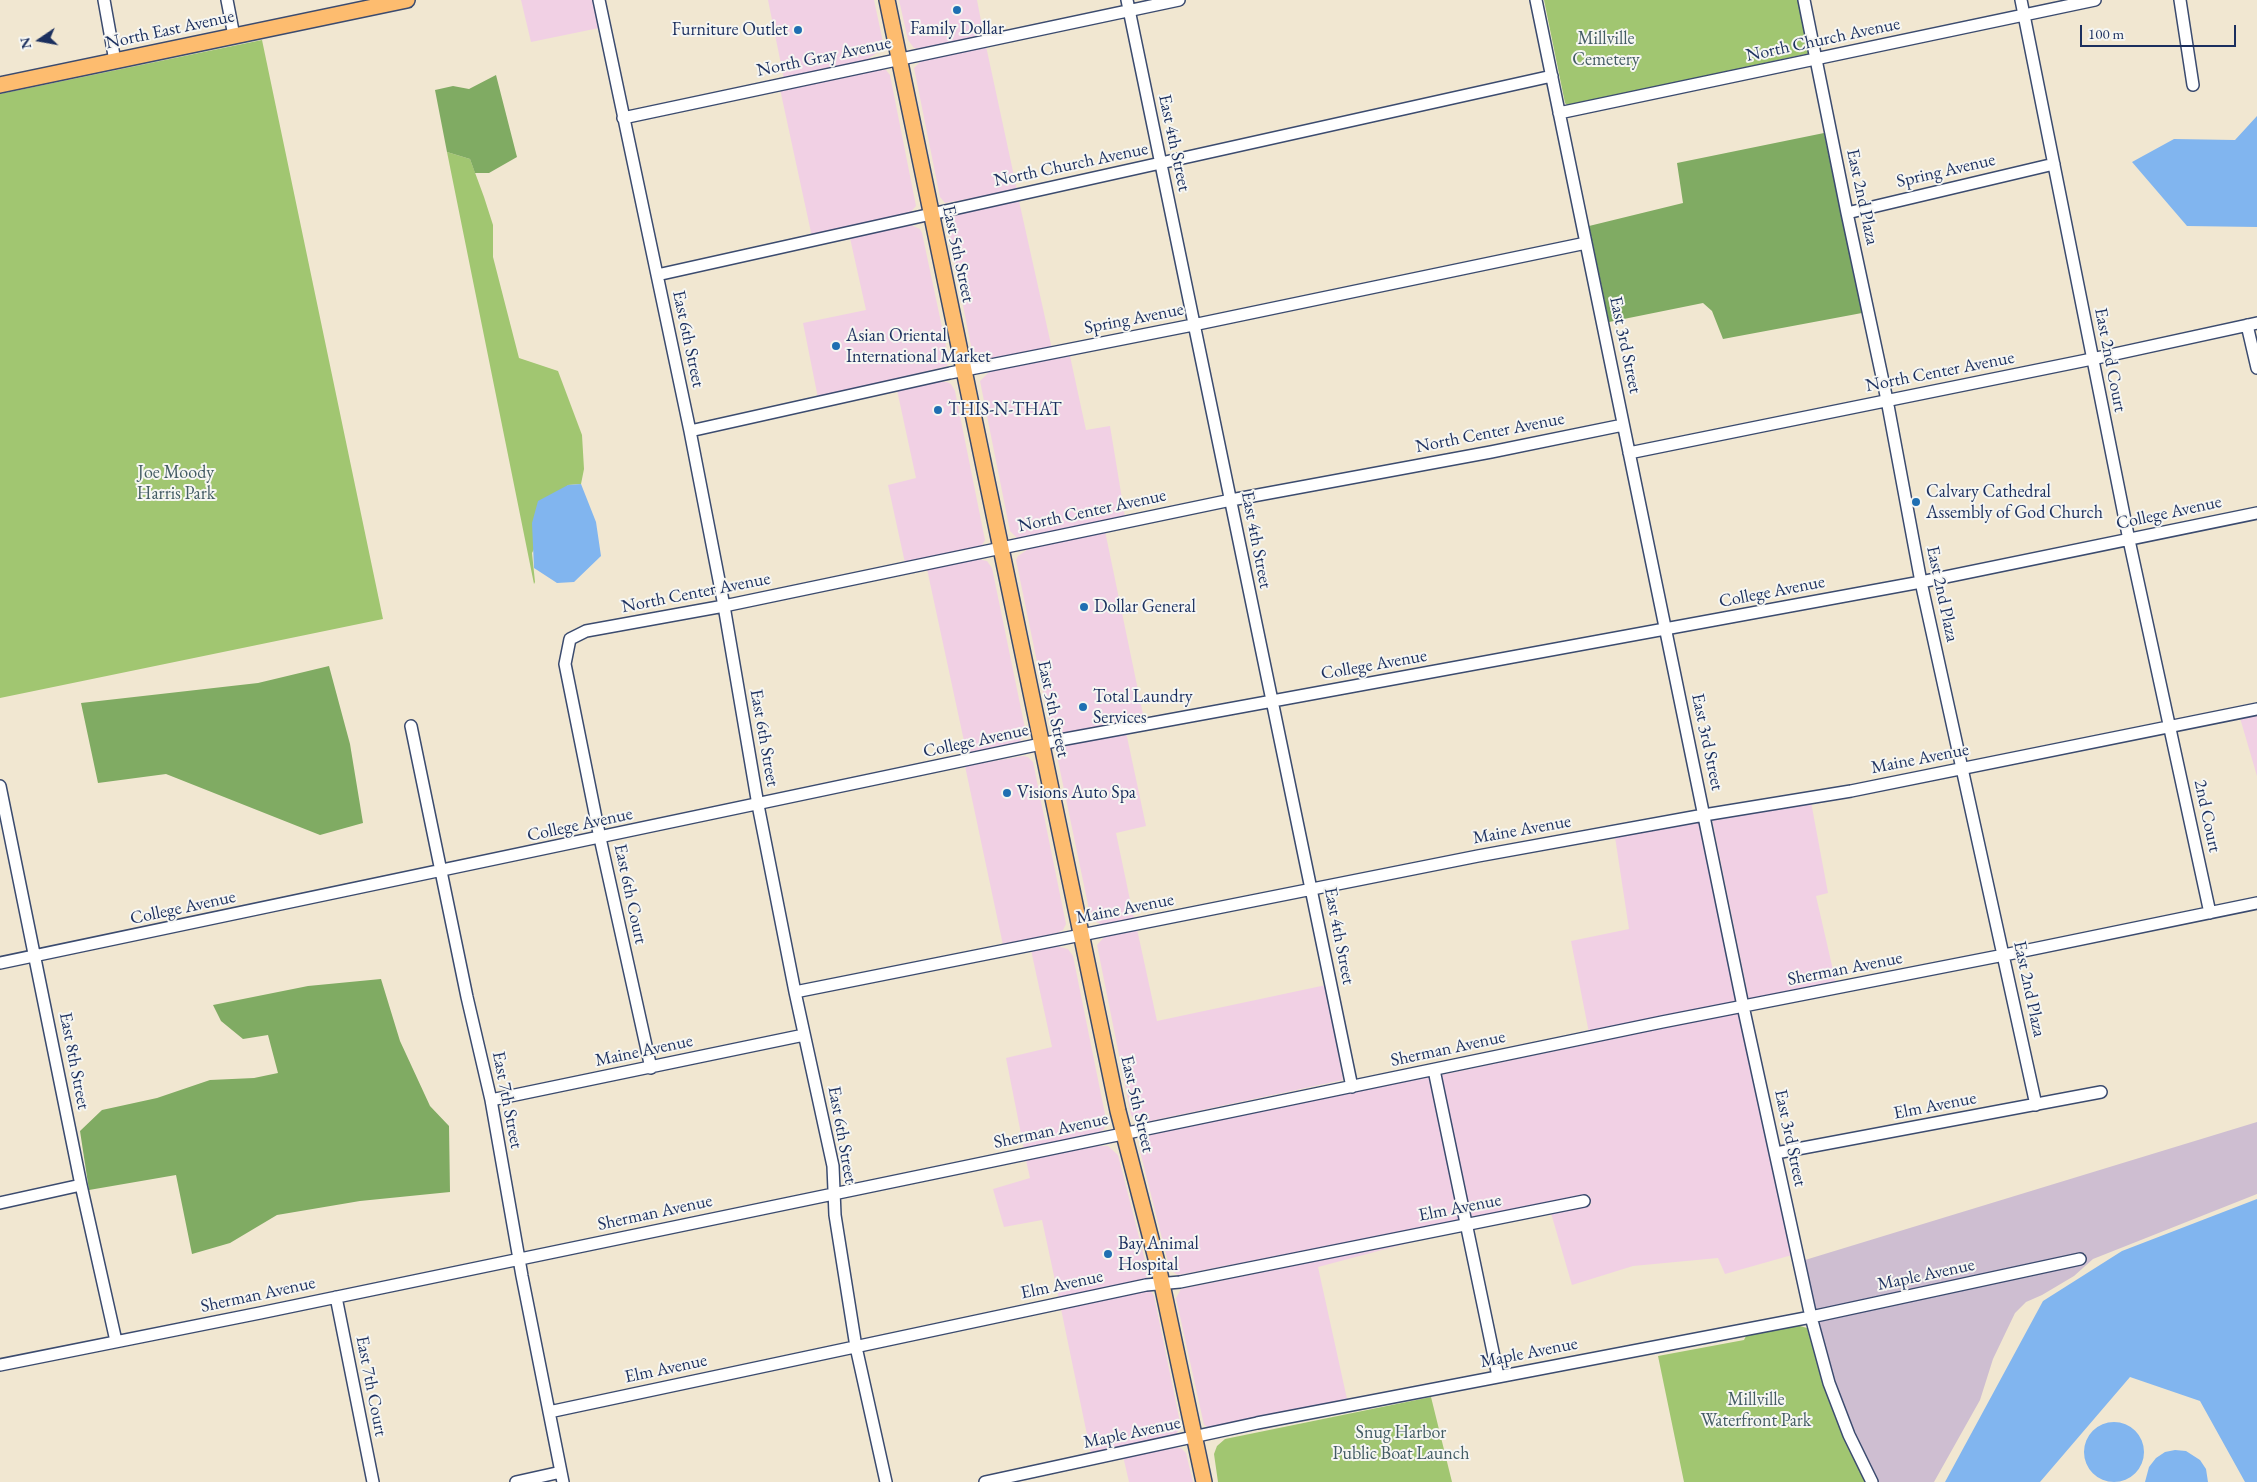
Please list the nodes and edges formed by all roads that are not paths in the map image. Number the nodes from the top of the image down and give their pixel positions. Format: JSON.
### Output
{"nodes":[{"id":1,"x":104,"y":0,"type":"edge"},
{"id":2,"x":227,"y":0,"type":"edge"},
{"id":3,"x":599,"y":0,"type":"edge"},
{"id":4,"x":887,"y":0,"type":"edge"},
{"id":5,"x":1179,"y":0,"type":"edge"},
{"id":6,"x":1536,"y":0,"type":"edge"},
{"id":7,"x":1804,"y":0,"type":"edge"},
{"id":8,"x":2021,"y":0,"type":"edge"},
{"id":9,"x":2095,"y":0,"type":"edge"},
{"id":10,"x":2180,"y":0,"type":"edge"},
{"id":11,"x":401,"y":1,"type":"edge"},
{"id":12,"x":1128,"y":5,"type":"edge"},
{"id":13,"x":2024,"y":15,"type":"junction"},
{"id":14,"x":234,"y":36,"type":"junction"},
{"id":15,"x":899,"y":59,"type":"junction"},
{"id":16,"x":1816,"y":59,"type":"junction"},
{"id":17,"x":115,"y":61,"type":"junction"},
{"id":18,"x":1552,"y":76,"type":"junction"},
{"id":19,"x":0,"y":84,"type":"edge"},
{"id":20,"x":2193,"y":85,"type":"dead end"},
{"id":21,"x":1559,"y":113,"type":"junction"},
{"id":22,"x":622,"y":118,"type":"junction"},
{"id":23,"x":1161,"y":164,"type":"junction"},
{"id":24,"x":2054,"y":164,"type":"junction"},
{"id":25,"x":1846,"y":213,"type":"junction"},
{"id":26,"x":931,"y":214,"type":"junction"},
{"id":27,"x":1586,"y":243,"type":"junction"},
{"id":28,"x":657,"y":275,"type":"junction"},
{"id":29,"x":2252,"y":324,"type":"edge"},
{"id":30,"x":1193,"y":325,"type":"junction"},
{"id":31,"x":2092,"y":359,"type":"junction"},
{"id":32,"x":2257,"y":368,"type":"edge"},
{"id":33,"x":964,"y":371,"type":"junction"},
{"id":34,"x":1888,"y":400,"type":"junction"},
{"id":35,"x":1624,"y":425,"type":"junction"},
{"id":36,"x":690,"y":431,"type":"junction"},
{"id":37,"x":1629,"y":453,"type":"junction"},
{"id":38,"x":1230,"y":500,"type":"junction"},
{"id":39,"x":2257,"y":513,"type":"edge"},
{"id":40,"x":2129,"y":540,"type":"junction"},
{"id":41,"x":1001,"y":549,"type":"junction"},
{"id":42,"x":1921,"y":582,"type":"junction"},
{"id":43,"x":724,"y":606,"type":"junction"},
{"id":44,"x":1666,"y":629,"type":"junction"},
{"id":45,"x":570,"y":639,"type":"joint"},
{"id":46,"x":1271,"y":702,"type":"junction"},
{"id":47,"x":2257,"y":709,"type":"edge"},
{"id":48,"x":411,"y":726,"type":"dead end"},
{"id":49,"x":2170,"y":726,"type":"junction"},
{"id":50,"x":1042,"y":745,"type":"junction"},
{"id":51,"x":1961,"y":768,"type":"junction"},
{"id":52,"x":0,"y":786,"type":"edge"},
{"id":53,"x":758,"y":805,"type":"junction"},
{"id":54,"x":1704,"y":815,"type":"junction"},
{"id":55,"x":600,"y":838,"type":"junction"},
{"id":56,"x":443,"y":872,"type":"junction"},
{"id":57,"x":1312,"y":890,"type":"junction"},
{"id":58,"x":2257,"y":903,"type":"edge"},
{"id":59,"x":2210,"y":913,"type":"junction"},
{"id":60,"x":1081,"y":935,"type":"junction"},
{"id":61,"x":2004,"y":956,"type":"junction"},
{"id":62,"x":35,"y":957,"type":"junction"},
{"id":63,"x":0,"y":964,"type":"edge"},
{"id":64,"x":795,"y":992,"type":"junction"},
{"id":65,"x":1743,"y":1006,"type":"junction"},
{"id":66,"x":804,"y":1035,"type":"junction"},
{"id":67,"x":651,"y":1068,"type":"junction"},
{"id":68,"x":1434,"y":1070,"type":"junction"},
{"id":69,"x":1352,"y":1086,"type":"junction"},
{"id":70,"x":2101,"y":1092,"type":"dead end"},
{"id":71,"x":491,"y":1100,"type":"junction"},
{"id":72,"x":2036,"y":1105,"type":"junction"},
{"id":73,"x":1124,"y":1134,"type":"junction"},
{"id":74,"x":1776,"y":1153,"type":"junction"},
{"id":75,"x":81,"y":1185,"type":"junction"},
{"id":76,"x":834,"y":1194,"type":"junction"},
{"id":77,"x":1584,"y":1201,"type":"dead end"},
{"id":78,"x":0,"y":1203,"type":"edge"},
{"id":79,"x":1467,"y":1225,"type":"junction"},
{"id":80,"x":519,"y":1259,"type":"junction"},
{"id":81,"x":2080,"y":1259,"type":"dead end"},
{"id":82,"x":1162,"y":1284,"type":"junction"},
{"id":83,"x":336,"y":1297,"type":"junction"},
{"id":84,"x":1811,"y":1317,"type":"junction"},
{"id":85,"x":116,"y":1341,"type":"junction"},
{"id":86,"x":856,"y":1347,"type":"junction"},
{"id":87,"x":0,"y":1365,"type":"edge"},
{"id":88,"x":1498,"y":1376,"type":"junction"},
{"id":89,"x":549,"y":1412,"type":"junction"},
{"id":90,"x":1194,"y":1437,"type":"junction"},
{"id":91,"x":562,"y":1477,"type":"edge"},
{"id":92,"x":372,"y":1482,"type":"edge"},
{"id":93,"x":516,"y":1482,"type":"edge"},
{"id":94,"x":886,"y":1482,"type":"edge"},
{"id":95,"x":985,"y":1482,"type":"edge"},
{"id":96,"x":1204,"y":1482,"type":"edge"},
{"id":97,"x":1872,"y":1482,"type":"edge"}],
"edges":[{"from":1,"to":17,"type":"street"},
{"from":2,"to":14,"type":"street"},
{"from":3,"to":22,"type":"street","name":"East 6th Street"},
{"from":4,"to":15,"type":"main road","name":"East 5th Street"},
{"from":5,"to":12,"type":"street","name":"North Gray Avenue"},
{"from":6,"to":18,"type":"street","name":"East 3rd Street"},
{"from":7,"to":16,"type":"street","name":"East 2nd Plaza"},
{"from":8,"to":13,"type":"street","name":"East 2nd Court"},
{"from":9,"to":13,"type":"street","name":"North Church Avenue"},
{"from":10,"to":20,"type":"street"},
{"from":11,"to":14,"type":"main road","name":"North East Avenue"},
{"from":12,"to":15,"type":"street","name":"North Gray Avenue"},
{"from":12,"to":23,"type":"street","name":"East 4th Street"},
{"from":13,"to":16,"type":"street","name":"North Church Avenue"},
{"from":13,"to":24,"type":"street","name":"East 2nd Court"},
{"from":14,"to":17,"type":"main road","name":"North East Avenue"},
{"from":15,"to":22,"type":"street","name":"North Gray Avenue"},
{"from":15,"to":26,"type":"main road","name":"East 5th Street"},
{"from":16,"to":21,"type":"street","name":"North Church Avenue"},
{"from":16,"to":25,"type":"street","name":"East 2nd Plaza"},
{"from":17,"to":19,"type":"main road","name":"North East Avenue"},
{"from":18,"to":21,"type":"street","name":"East 3rd Street"},
{"from":18,"to":23,"type":"street","name":"North Church Avenue"},
{"from":21,"to":27,"type":"street","name":"East 3rd Street"},
{"from":22,"to":28,"type":"street","name":"East 6th Street"},
{"from":23,"to":26,"type":"street","name":"North Church Avenue"},
{"from":23,"to":30,"type":"street","name":"East 4th Street"},
{"from":24,"to":25,"type":"street","name":"Spring Avenue"},
{"from":24,"to":31,"type":"street","name":"East 2nd Court"},
{"from":25,"to":34,"type":"street","name":"East 2nd Plaza"},
{"from":26,"to":28,"type":"street","name":"North Church Avenue"},
{"from":26,"to":33,"type":"main road","name":"East 5th Street"},
{"from":27,"to":30,"type":"street","name":"Spring Avenue"},
{"from":27,"to":35,"type":"street","name":"East 3rd Street"},
{"from":28,"to":36,"type":"street","name":"East 6th Street"},
{"from":29,"to":31,"type":"street","name":"North Center Avenue"},
{"from":29,"to":32,"type":"street"},
{"from":30,"to":33,"type":"street","name":"Spring Avenue"},
{"from":30,"to":38,"type":"street","name":"East 4th Street"},
{"from":31,"to":34,"type":"street","name":"North Center Avenue"},
{"from":31,"to":40,"type":"street","name":"East 2nd Court"},
{"from":33,"to":36,"type":"street","name":"Spring Avenue"},
{"from":33,"to":41,"type":"main road","name":"East 5th Street"},
{"from":34,"to":37,"type":"street","name":"North Center Avenue"},
{"from":34,"to":42,"type":"street","name":"East 2nd Plaza"},
{"from":35,"to":37,"type":"street","name":"East 3rd Street"},
{"from":35,"to":38,"type":"street","name":"North Center Avenue"},
{"from":36,"to":43,"type":"street","name":"East 6th Street"},
{"from":37,"to":44,"type":"street","name":"East 3rd Street"},
{"from":38,"to":41,"type":"street","name":"North Center Avenue"},
{"from":38,"to":46,"type":"street","name":"East 4th Street"},
{"from":39,"to":40,"type":"street","name":"College Avenue"},
{"from":40,"to":42,"type":"street","name":"College Avenue"},
{"from":40,"to":49,"type":"street","name":"East 2nd Court"},
{"from":41,"to":43,"type":"street","name":"North Center Avenue"},
{"from":41,"to":50,"type":"main road","name":"East 5th Street"},
{"from":42,"to":44,"type":"street","name":"College Avenue"},
{"from":42,"to":51,"type":"street","name":"East 2nd Plaza"},
{"from":43,"to":45,"type":"street","name":"North Center Avenue"},
{"from":43,"to":53,"type":"street","name":"East 6th Street"},
{"from":44,"to":46,"type":"street","name":"College Avenue"},
{"from":44,"to":54,"type":"street","name":"East 3rd Street"},
{"from":45,"to":55,"type":"street","name":"East 6th Court"},
{"from":46,"to":50,"type":"street","name":"College Avenue"},
{"from":46,"to":57,"type":"street","name":"East 4th Street"},
{"from":47,"to":49,"type":"street","name":"Maine Avenue"},
{"from":48,"to":56,"type":"street","name":"East 7th Street"},
{"from":49,"to":51,"type":"street","name":"Maine Avenue"},
{"from":49,"to":59,"type":"street","name":"2nd Court"},
{"from":50,"to":53,"type":"street","name":"College Avenue"},
{"from":50,"to":60,"type":"main road","name":"East 5th Street"},
{"from":51,"to":54,"type":"street","name":"Maine Avenue"},
{"from":51,"to":61,"type":"street","name":"East 2nd Plaza"},
{"from":52,"to":62,"type":"street","name":"East 8th Street"},
{"from":53,"to":55,"type":"street","name":"College Avenue"},
{"from":53,"to":64,"type":"street","name":"East 6th Street"},
{"from":54,"to":57,"type":"street","name":"Maine Avenue"},
{"from":54,"to":65,"type":"street","name":"East 3rd Street"},
{"from":55,"to":56,"type":"street","name":"College Avenue"},
{"from":55,"to":67,"type":"street","name":"East 6th Court"},
{"from":56,"to":62,"type":"street","name":"College Avenue"},
{"from":56,"to":71,"type":"street","name":"East 7th Street"},
{"from":57,"to":60,"type":"street","name":"Maine Avenue"},
{"from":57,"to":69,"type":"street","name":"East 4th Street"},
{"from":58,"to":59,"type":"street","name":"Sherman Avenue"},
{"from":59,"to":61,"type":"street","name":"Sherman Avenue"},
{"from":60,"to":64,"type":"street","name":"Maine Avenue"},
{"from":60,"to":73,"type":"main road","name":"East 5th Street"},
{"from":61,"to":65,"type":"street","name":"Sherman Avenue"},
{"from":61,"to":72,"type":"street","name":"East 2nd Plaza"},
{"from":62,"to":63,"type":"street","name":"College Avenue"},
{"from":62,"to":75,"type":"street","name":"East 8th Street"},
{"from":64,"to":66,"type":"street","name":"East 6th Street"},
{"from":65,"to":68,"type":"street","name":"Sherman Avenue"},
{"from":65,"to":74,"type":"street","name":"East 3rd Street"},
{"from":66,"to":67,"type":"street","name":"Maine Avenue"},
{"from":66,"to":76,"type":"street","name":"East 6th Street"},
{"from":67,"to":71,"type":"street","name":"Maine Avenue"},
{"from":68,"to":69,"type":"street","name":"Sherman Avenue"},
{"from":68,"to":79,"type":"street"},
{"from":69,"to":73,"type":"street","name":"Sherman Avenue"},
{"from":70,"to":72,"type":"street","name":"Elm Avenue"},
{"from":71,"to":80,"type":"street","name":"East 7th Street"},
{"from":72,"to":74,"type":"street","name":"Elm Avenue"},
{"from":73,"to":76,"type":"street","name":"Sherman Avenue"},
{"from":73,"to":82,"type":"main road","name":"East 5th Street"},
{"from":74,"to":84,"type":"street","name":"East 3rd Street"},
{"from":75,"to":78,"type":"street"},
{"from":75,"to":85,"type":"street","name":"East 8th Street"},
{"from":76,"to":80,"type":"street","name":"Sherman Avenue"},
{"from":76,"to":86,"type":"street","name":"East 6th Street"},
{"from":77,"to":79,"type":"street","name":"Elm Avenue"},
{"from":79,"to":82,"type":"street","name":"Elm Avenue"},
{"from":79,"to":88,"type":"street"},
{"from":80,"to":83,"type":"street","name":"Sherman Avenue"},
{"from":80,"to":89,"type":"street","name":"East 7th Street"},
{"from":81,"to":84,"type":"street","name":"Maple Avenue"},
{"from":82,"to":86,"type":"street","name":"Elm Avenue"},
{"from":82,"to":90,"type":"main road","name":"East 5th Street"},
{"from":83,"to":85,"type":"street","name":"Sherman Avenue"},
{"from":83,"to":92,"type":"street","name":"East 7th Court"},
{"from":84,"to":88,"type":"street","name":"Maple Avenue"},
{"from":84,"to":97,"type":"street","name":"East 3rd Street"},
{"from":85,"to":87,"type":"street","name":"Sherman Avenue"},
{"from":86,"to":89,"type":"street","name":"Elm Avenue"},
{"from":86,"to":94,"type":"street","name":"East 6th Street"},
{"from":88,"to":90,"type":"street","name":"Maple Avenue"},
{"from":89,"to":91,"type":"street","name":"East 7th Street"},
{"from":90,"to":95,"type":"street","name":"Maple Avenue"},
{"from":90,"to":96,"type":"main road","name":"East 5th Street"},
{"from":91,"to":93,"type":"street"}]}
